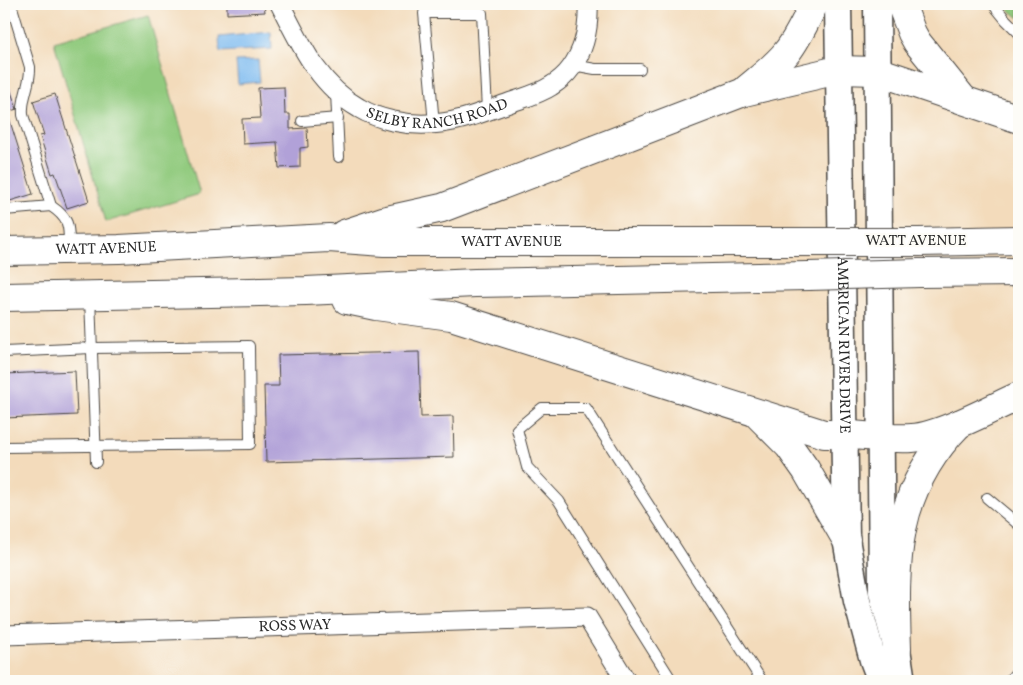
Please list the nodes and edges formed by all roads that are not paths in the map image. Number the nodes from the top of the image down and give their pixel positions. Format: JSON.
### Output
{"nodes":[{"id":1,"x":11,"y":4,"type":"edge"},
{"id":2,"x":280,"y":4,"type":"edge"},
{"id":3,"x":588,"y":4,"type":"edge"},
{"id":4,"x":814,"y":4,"type":"edge"},
{"id":5,"x":838,"y":4,"type":"edge"},
{"id":6,"x":877,"y":4,"type":"edge"},
{"id":7,"x":901,"y":4,"type":"edge"},
{"id":8,"x":993,"y":4,"type":"edge"},
{"id":9,"x":1019,"y":33,"type":"edge"},
{"id":10,"x":573,"y":66,"type":"junction"},
{"id":11,"x":640,"y":69,"type":"dead end"},
{"id":12,"x":838,"y":70,"type":"junction"},
{"id":13,"x":877,"y":70,"type":"junction"},
{"id":14,"x":336,"y":92,"type":"junction"},
{"id":15,"x":744,"y":92,"type":"junction"},
{"id":16,"x":964,"y":100,"type":"junction"},
{"id":17,"x":487,"y":110,"type":"junction"},
{"id":18,"x":338,"y":118,"type":"junction"},
{"id":19,"x":1019,"y":119,"type":"edge"},
{"id":20,"x":302,"y":121,"type":"dead end"},
{"id":21,"x":434,"y":124,"type":"junction"},
{"id":22,"x":339,"y":157,"type":"dead end"},
{"id":23,"x":52,"y":206,"type":"junction"},
{"id":24,"x":4,"y":210,"type":"edge"},
{"id":25,"x":329,"y":238,"type":"junction"},
{"id":26,"x":1019,"y":240,"type":"edge"},
{"id":27,"x":4,"y":251,"type":"edge"},
{"id":28,"x":69,"y":251,"type":"junction"},
{"id":29,"x":1019,"y":272,"type":"edge"},
{"id":30,"x":306,"y":291,"type":"junction"},
{"id":31,"x":90,"y":296,"type":"junction"},
{"id":32,"x":4,"y":297,"type":"edge"},
{"id":33,"x":92,"y":348,"type":"junction"},
{"id":34,"x":4,"y":352,"type":"edge"},
{"id":35,"x":1019,"y":396,"type":"edge"},
{"id":36,"x":754,"y":412,"type":"junction"},
{"id":37,"x":962,"y":422,"type":"junction"},
{"id":38,"x":845,"y":434,"type":"junction"},
{"id":39,"x":882,"y":438,"type":"junction"},
{"id":40,"x":96,"y":446,"type":"junction"},
{"id":41,"x":4,"y":447,"type":"edge"},
{"id":42,"x":96,"y":462,"type":"dead end"},
{"id":43,"x":987,"y":498,"type":"dead end"},
{"id":44,"x":1019,"y":525,"type":"edge"},
{"id":45,"x":846,"y":539,"type":"junction"},
{"id":46,"x":4,"y":636,"type":"edge"},
{"id":47,"x":897,"y":649,"type":"junction"},
{"id":48,"x":1019,"y":669,"type":"edge"},
{"id":49,"x":626,"y":681,"type":"edge"},
{"id":50,"x":672,"y":681,"type":"edge"},
{"id":51,"x":762,"y":681,"type":"edge"},
{"id":52,"x":882,"y":681,"type":"edge"},
{"id":53,"x":902,"y":681,"type":"edge"},
{"id":54,"x":1009,"y":681,"type":"edge"}],
"edges":[{"from":1,"to":23,"type":"lane"},
{"from":2,"to":14,"type":"street","name":"SELBY RANCH ROAD"},
{"from":3,"to":10,"type":"street","name":"SELBY RANCH ROAD"},
{"from":4,"to":15,"type":"main road"},
{"from":5,"to":12,"type":"street","name":"AMERICAN RIVER DRIVE"},
{"from":6,"to":13,"type":"street"},
{"from":7,"to":16,"type":"main road"},
{"from":8,"to":9,"type":"lane"},
{"from":10,"to":11,"type":"lane"},
{"from":10,"to":17,"type":"street","name":"SELBY RANCH ROAD"},
{"from":12,"to":13,"type":"main road"},
{"from":12,"to":15,"type":"main road"},
{"from":12,"to":38,"type":"street","name":"AMERICAN RIVER DRIVE"},
{"from":13,"to":16,"type":"main road"},
{"from":13,"to":39,"type":"street"},
{"from":14,"to":18,"type":"lane"},
{"from":14,"to":21,"type":"street","name":"SELBY RANCH ROAD"},
{"from":15,"to":25,"type":"main road"},
{"from":16,"to":19,"type":"main road"},
{"from":17,"to":21,"type":"street","name":"SELBY RANCH ROAD"},
{"from":17,"to":21,"type":"lane"},
{"from":18,"to":20,"type":"lane"},
{"from":18,"to":22,"type":"lane"},
{"from":23,"to":24,"type":"lane"},
{"from":23,"to":28,"type":"lane"},
{"from":25,"to":26,"type":"main road","name":"WATT AVENUE","bridge":true},
{"from":25,"to":28,"type":"main road","name":"WATT AVENUE"},
{"from":27,"to":28,"type":"main road","name":"WATT AVENUE"},
{"from":29,"to":30,"type":"main road","bridge":true},
{"from":30,"to":31,"type":"main road"},
{"from":30,"to":36,"type":"main road"},
{"from":31,"to":32,"type":"main road"},
{"from":31,"to":33,"type":"lane"},
{"from":33,"to":34,"type":"lane"},
{"from":33,"to":40,"type":"lane"},
{"from":33,"to":40,"type":"lane"},
{"from":35,"to":37,"type":"main road"},
{"from":36,"to":38,"type":"main road"},
{"from":36,"to":45,"type":"main road"},
{"from":37,"to":39,"type":"main road"},
{"from":37,"to":47,"type":"main road"},
{"from":38,"to":39,"type":"main road"},
{"from":38,"to":45,"type":"street","name":"AMERICAN RIVER DRIVE"},
{"from":39,"to":47,"type":"street"},
{"from":40,"to":41,"type":"lane"},
{"from":40,"to":42,"type":"lane"},
{"from":43,"to":44,"type":"lane"},
{"from":45,"to":52,"type":"street","name":"AMERICAN RIVER DRIVE"},
{"from":46,"to":49,"type":"street","name":"ROSS WAY"},
{"from":47,"to":53,"type":"street"},
{"from":48,"to":54,"type":"lane"},
{"from":50,"to":51,"type":"lane"}]}
